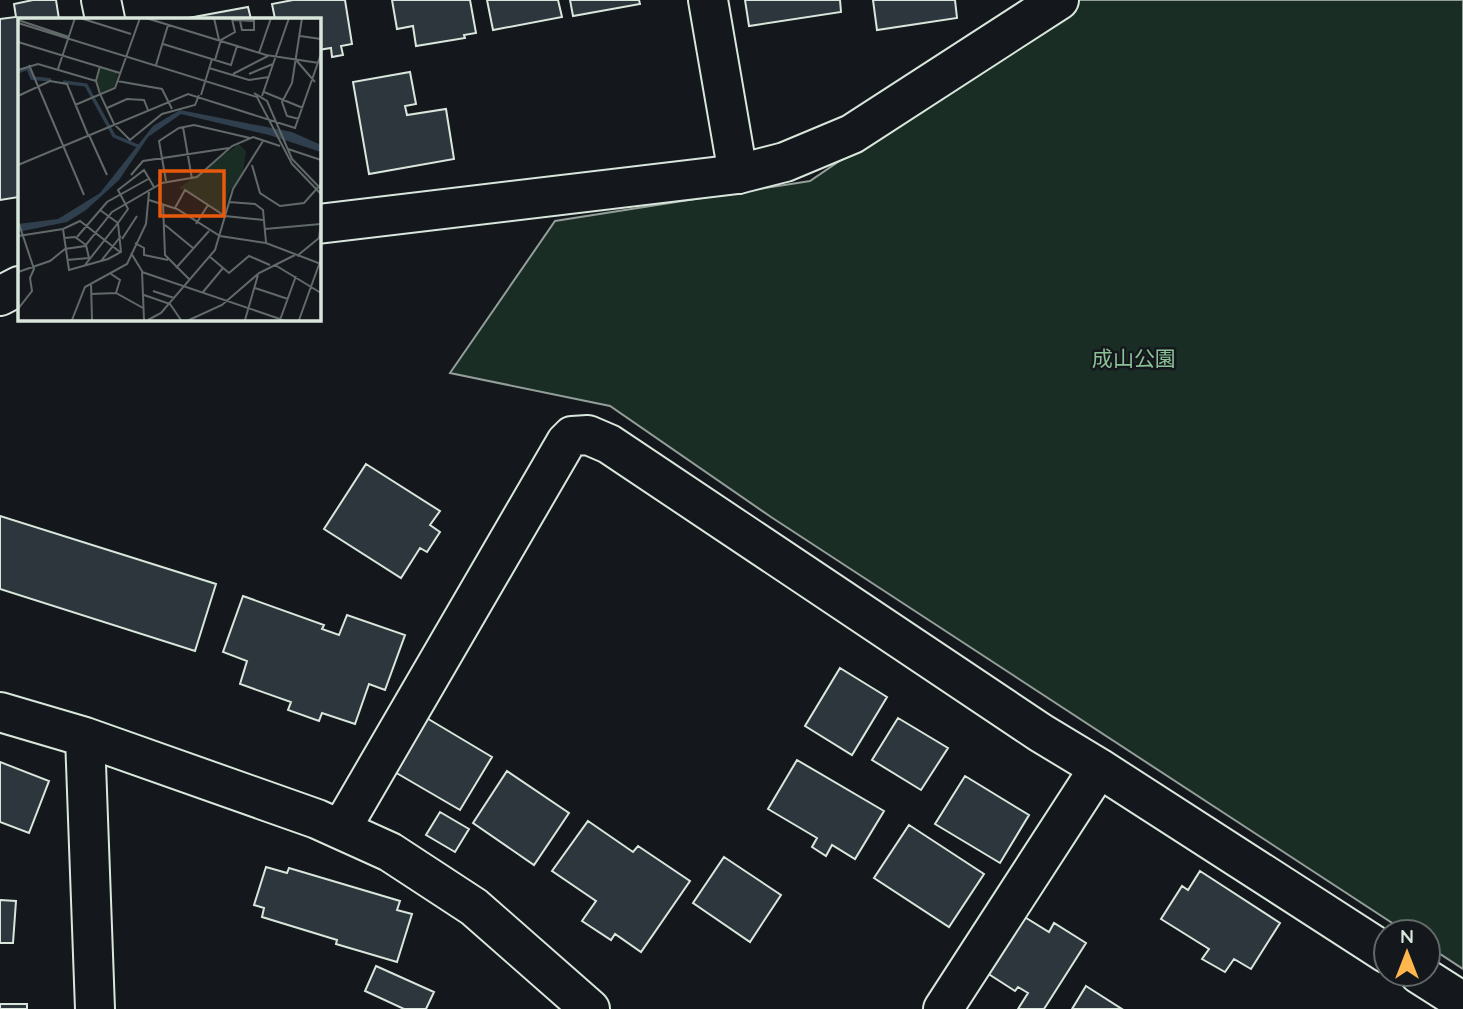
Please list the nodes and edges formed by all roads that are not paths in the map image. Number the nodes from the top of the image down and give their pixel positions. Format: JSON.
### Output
{"nodes":[{"id":1,"x":101,"y":0,"type":"edge"},
{"id":2,"x":708,"y":0,"type":"edge"},
{"id":3,"x":1059,"y":0,"type":"edge"},
{"id":4,"x":105,"y":18,"type":"edge"},
{"id":5,"x":738,"y":174,"type":"junction"},
{"id":6,"x":320,"y":224,"type":"edge"},
{"id":7,"x":18,"y":287,"type":"edge"},
{"id":8,"x":0,"y":296,"type":"edge"},
{"id":9,"x":0,"y":712,"type":"edge"},
{"id":10,"x":85,"y":737,"type":"junction"},
{"id":11,"x":1099,"y":768,"type":"junction"},
{"id":12,"x":341,"y":829,"type":"junction"},
{"id":13,"x":1372,"y":944,"type":"edge"},
{"id":14,"x":1441,"y":988,"type":"edge"},
{"id":15,"x":1463,"y":1002,"type":"edge"},
{"id":16,"x":95,"y":1009,"type":"edge"},
{"id":17,"x":590,"y":1009,"type":"edge"},
{"id":18,"x":943,"y":1009,"type":"edge"}],
"edges":[{"from":1,"to":4,"type":"street"},
{"from":2,"to":5,"type":"street"},
{"from":3,"to":5,"type":"street"},
{"from":5,"to":6,"type":"street"},
{"from":7,"to":8,"type":"street"},
{"from":9,"to":10,"type":"street"},
{"from":10,"to":12,"type":"street"},
{"from":10,"to":16,"type":"street"},
{"from":11,"to":12,"type":"street"},
{"from":11,"to":13,"type":"street"},
{"from":11,"to":18,"type":"street"},
{"from":12,"to":17,"type":"street"},
{"from":14,"to":15,"type":"street"}]}
